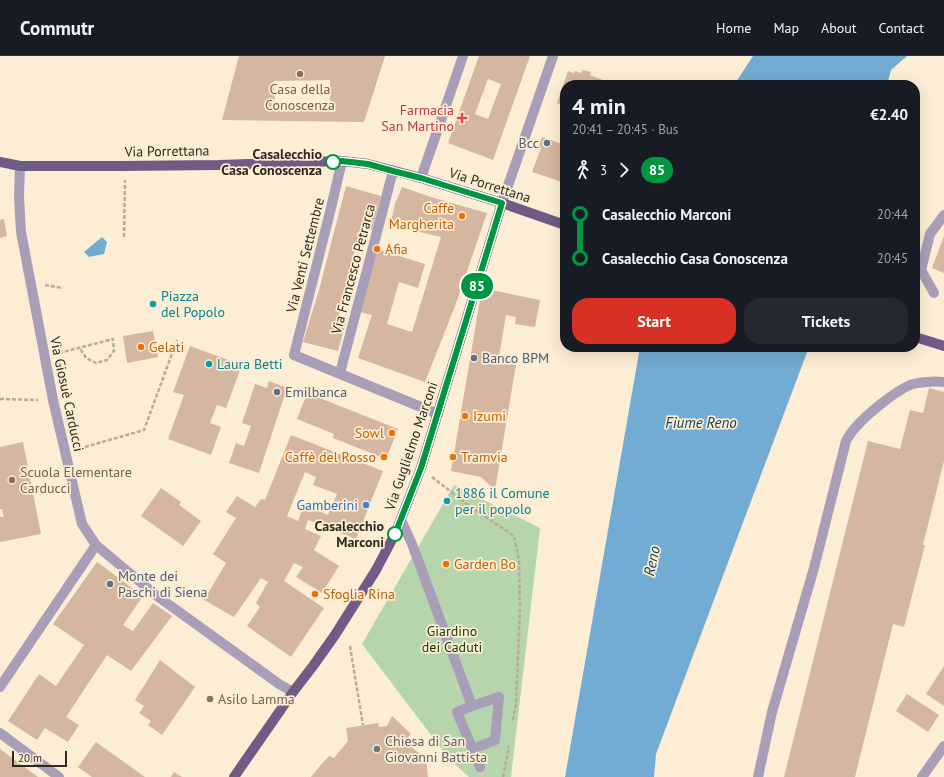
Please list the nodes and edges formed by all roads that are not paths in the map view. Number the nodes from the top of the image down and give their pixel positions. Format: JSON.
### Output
{"nodes":[{"id":1,"x":463,"y":56,"type":"edge"},
{"id":2,"x":553,"y":56,"type":"edge"},
{"id":3,"x":342,"y":161,"type":"junction"},
{"id":4,"x":0,"y":162,"type":"edge"},
{"id":5,"x":20,"y":166,"type":"junction"},
{"id":6,"x":393,"y":171,"type":"junction"},
{"id":7,"x":421,"y":178,"type":"junction"},
{"id":8,"x":502,"y":203,"type":"junction"},
{"id":9,"x":944,"y":215,"type":"edge"},
{"id":10,"x":560,"y":223,"type":"edge"},
{"id":11,"x":934,"y":293,"type":"dead end"},
{"id":12,"x":920,"y":339,"type":"edge"},
{"id":13,"x":944,"y":346,"type":"edge"},
{"id":14,"x":340,"y":374,"type":"junction"},
{"id":15,"x":944,"y":382,"type":"edge"},
{"id":16,"x":438,"y":414,"type":"junction"},
{"id":17,"x":401,"y":520,"type":"junction"},
{"id":18,"x":96,"y":544,"type":"junction"},
{"id":19,"x":0,"y":687,"type":"edge"},
{"id":20,"x":293,"y":692,"type":"junction"},
{"id":21,"x":472,"y":706,"type":"junction"},
{"id":22,"x":0,"y":733,"type":"edge"},
{"id":23,"x":944,"y":746,"type":"edge"},
{"id":24,"x":473,"y":749,"type":"junction"},
{"id":25,"x":480,"y":767,"type":"dead end"},
{"id":26,"x":59,"y":777,"type":"edge"},
{"id":27,"x":234,"y":777,"type":"edge"},
{"id":28,"x":758,"y":777,"type":"edge"},
{"id":29,"x":922,"y":777,"type":"edge"}],
"edges":[{"from":1,"to":7,"type":"street"},
{"from":2,"to":8,"type":"street"},
{"from":3,"to":5,"type":"main road","name":"Via Porrettana"},
{"from":3,"to":6,"type":"main road","name":"Via Porrettana"},
{"from":3,"to":14,"type":"street","name":"Via Venti Settembre"},
{"from":4,"to":5,"type":"main road","name":"Via Porrettana"},
{"from":5,"to":18,"type":"street","name":"Via Giosuè Carducci"},
{"from":6,"to":7,"type":"main road","name":"Via Porrettana"},
{"from":6,"to":14,"type":"street","name":"Via Francesco Petrarca"},
{"from":7,"to":8,"type":"main road","name":"Via Porrettana"},
{"from":8,"to":10,"type":"main road","name":"Via Porrettana"},
{"from":8,"to":16,"type":"main road","name":"Via Guglielmo Marconi"},
{"from":9,"to":11,"type":"street"},
{"from":12,"to":13,"type":"main road"},
{"from":14,"to":16,"type":"street"},
{"from":15,"to":28,"type":"street"},
{"from":16,"to":17,"type":"main road","name":"Via Guglielmo Marconi"},
{"from":17,"to":20,"type":"main road","name":"Via Guglielmo Marconi"},
{"from":17,"to":21,"type":"street"},
{"from":18,"to":19,"type":"street"},
{"from":18,"to":20,"type":"street","name":"Via Giosuè Carducci"},
{"from":20,"to":27,"type":"main road","name":"Via Guglielmo Marconi"},
{"from":21,"to":24,"type":"street"},
{"from":21,"to":24,"type":"street"},
{"from":22,"to":26,"type":"street"},
{"from":23,"to":29,"type":"street"},
{"from":24,"to":25,"type":"street"}]}
